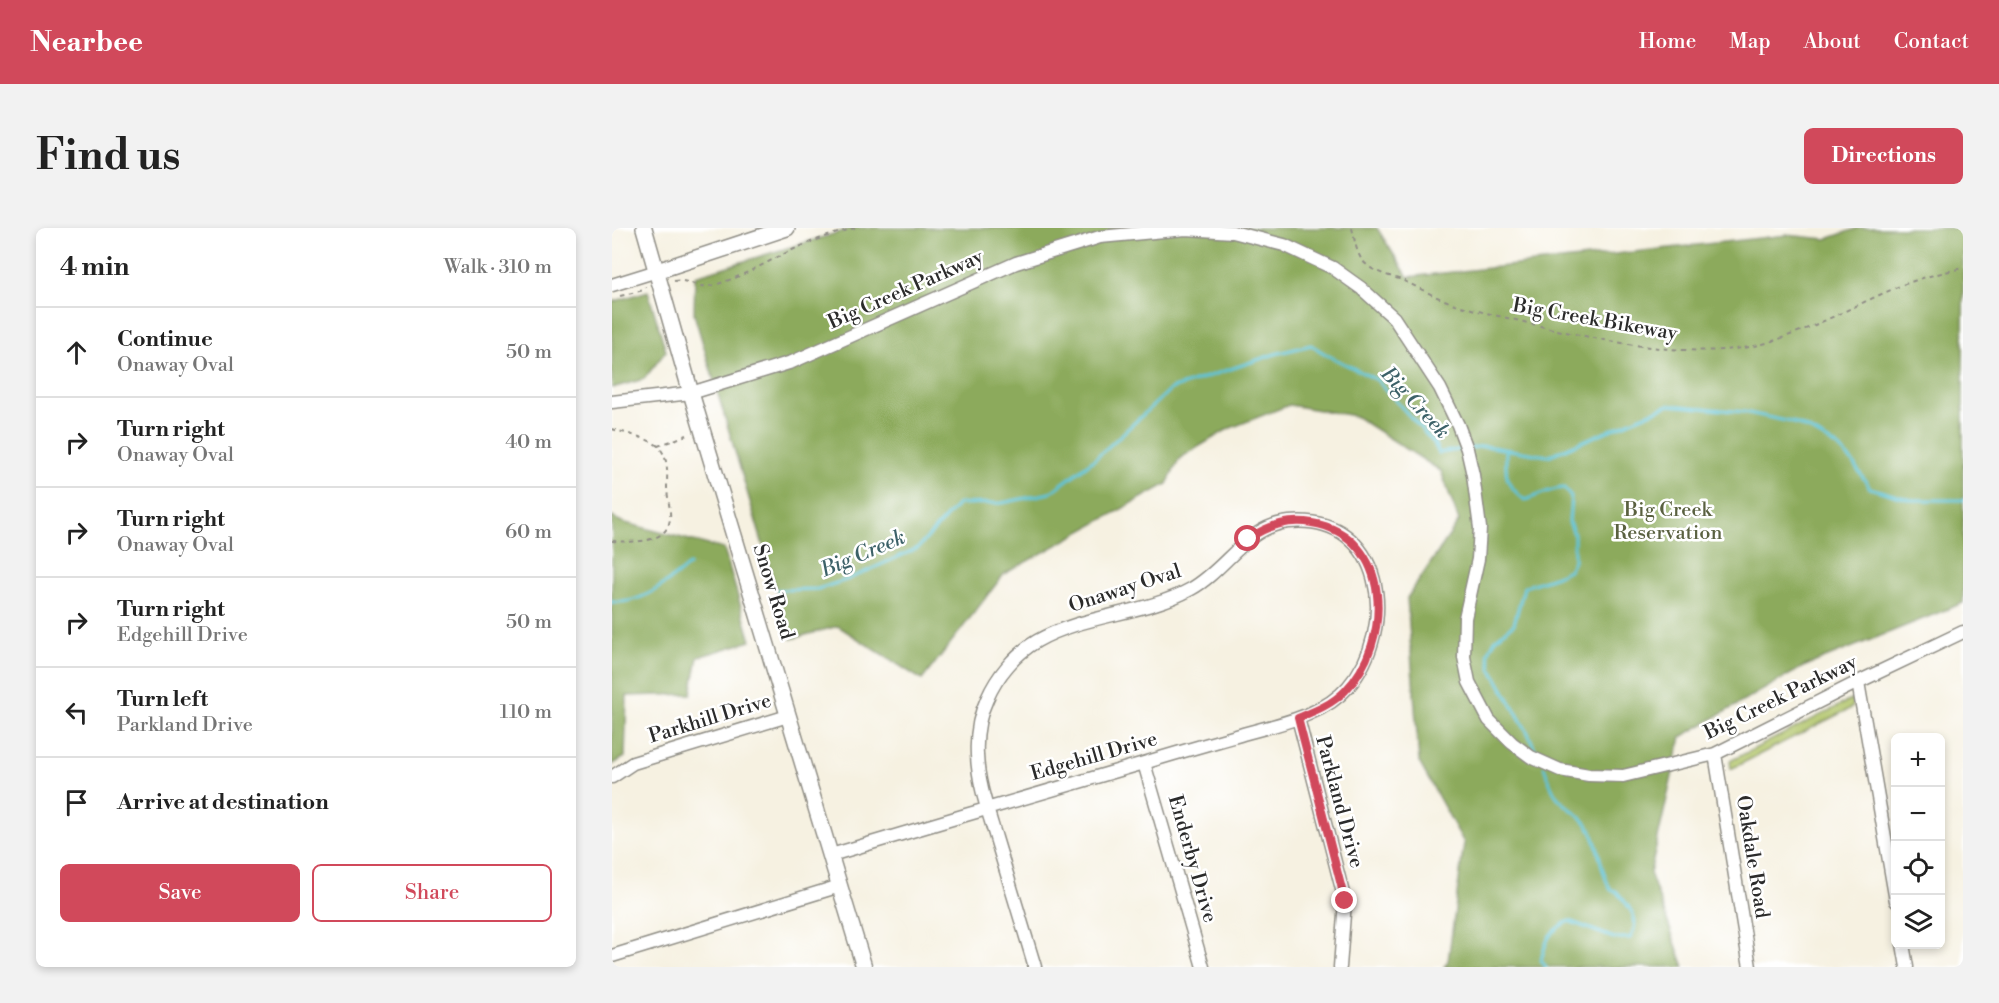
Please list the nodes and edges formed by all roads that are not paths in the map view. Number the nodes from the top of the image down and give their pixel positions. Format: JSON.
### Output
{"nodes":[{"id":1,"x":644,"y":228,"type":"edge"},
{"id":2,"x":787,"y":228,"type":"edge"},
{"id":3,"x":657,"y":271,"type":"junction"},
{"id":4,"x":612,"y":285,"type":"edge"},
{"id":5,"x":691,"y":393,"type":"junction"},
{"id":6,"x":612,"y":402,"type":"edge"},
{"id":7,"x":1963,"y":632,"type":"edge"},
{"id":8,"x":1356,"y":677,"type":"joint"},
{"id":9,"x":1858,"y":682,"type":"junction"},
{"id":10,"x":788,"y":716,"type":"junction"},
{"id":11,"x":1298,"y":718,"type":"junction"},
{"id":12,"x":1715,"y":754,"type":"junction"},
{"id":13,"x":1144,"y":763,"type":"junction"},
{"id":14,"x":612,"y":777,"type":"edge"},
{"id":15,"x":987,"y":809,"type":"junction"},
{"id":16,"x":831,"y":855,"type":"junction"},
{"id":17,"x":840,"y":886,"type":"junction"},
{"id":18,"x":1895,"y":895,"type":"edge"},
{"id":19,"x":1904,"y":949,"type":"edge"},
{"id":20,"x":612,"y":956,"type":"edge"},
{"id":21,"x":864,"y":967,"type":"edge"},
{"id":22,"x":1035,"y":967,"type":"edge"},
{"id":23,"x":1203,"y":967,"type":"edge"},
{"id":24,"x":1340,"y":967,"type":"edge"},
{"id":25,"x":1750,"y":967,"type":"edge"},
{"id":26,"x":1907,"y":967,"type":"edge"}],
"edges":[{"from":1,"to":3,"type":"main road","name":"Snow Road"},
{"from":2,"to":3,"type":"main road"},
{"from":3,"to":4,"type":"street"},
{"from":3,"to":5,"type":"main road","name":"Snow Road"},
{"from":5,"to":6,"type":"street","name":"Big Creek Parkway"},
{"from":5,"to":10,"type":"main road","name":"Snow Road"},
{"from":5,"to":12,"type":"street","name":"Big Creek Parkway"},
{"from":7,"to":9,"type":"street","name":"Big Creek Parkway"},
{"from":8,"to":11,"type":"street","name":"Edgehill Drive"},
{"from":8,"to":15,"type":"street","name":"Onaway Oval"},
{"from":9,"to":12,"type":"street","name":"Big Creek Parkway"},
{"from":9,"to":18,"type":"street"},
{"from":10,"to":14,"type":"street","name":"Parkhill Drive"},
{"from":10,"to":16,"type":"main road","name":"Snow Road"},
{"from":11,"to":13,"type":"street","name":"Edgehill Drive"},
{"from":11,"to":24,"type":"street","name":"Parkland Drive"},
{"from":12,"to":25,"type":"street","name":"Oakdale Road"},
{"from":13,"to":15,"type":"street","name":"Edgehill Drive"},
{"from":13,"to":23,"type":"street","name":"Enderby Drive"},
{"from":15,"to":16,"type":"street","name":"Edgehill Drive"},
{"from":15,"to":22,"type":"street","name":"Onaway Oval"},
{"from":16,"to":17,"type":"main road","name":"Snow Road"},
{"from":17,"to":20,"type":"street"},
{"from":17,"to":21,"type":"main road","name":"Snow Road"},
{"from":19,"to":26,"type":"street"}]}
